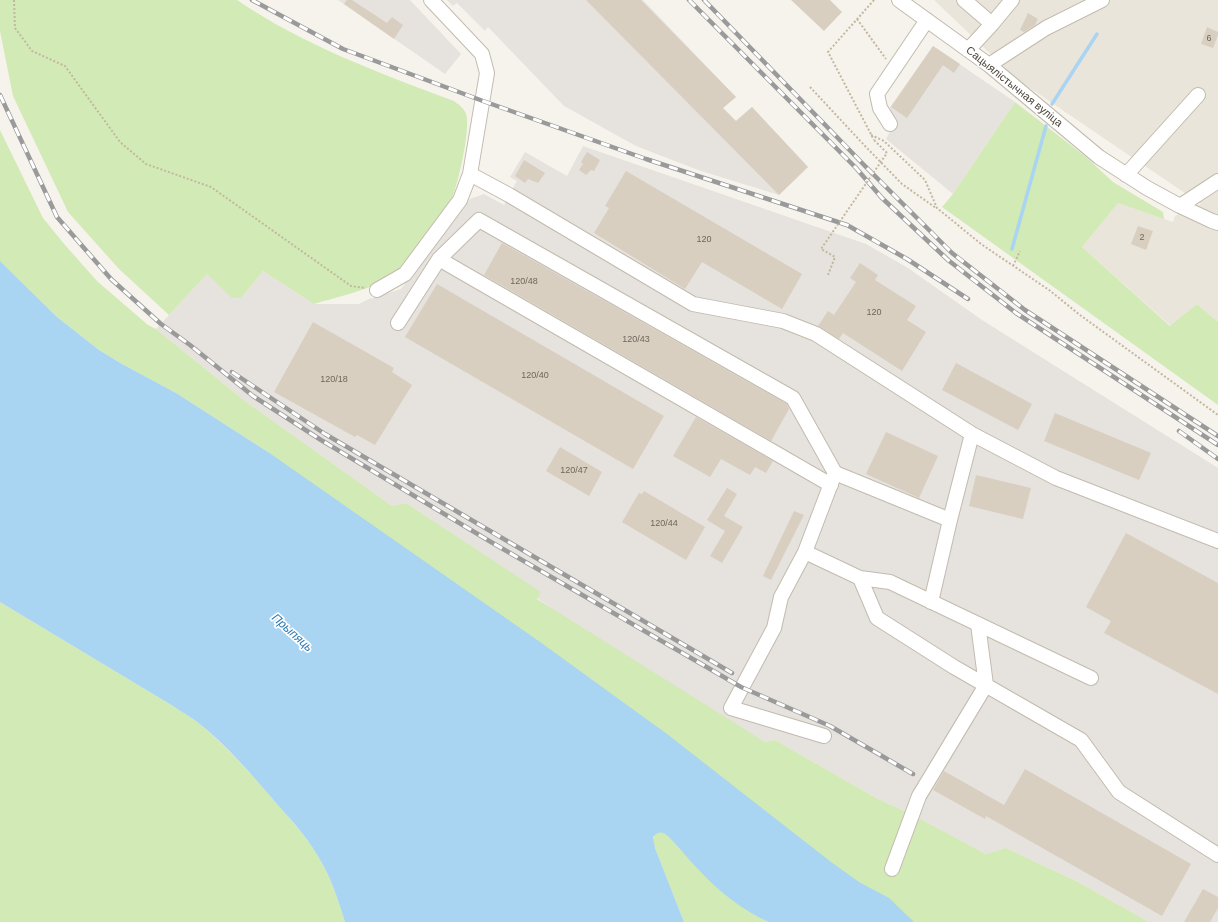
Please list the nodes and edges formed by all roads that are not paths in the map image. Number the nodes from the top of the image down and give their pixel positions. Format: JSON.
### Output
{"nodes":[{"id":1,"x":431,"y":0,"type":"edge"},
{"id":2,"x":899,"y":0,"type":"edge"},
{"id":3,"x":964,"y":0,"type":"edge"},
{"id":4,"x":1012,"y":0,"type":"edge"},
{"id":5,"x":1102,"y":0,"type":"edge"},
{"id":6,"x":927,"y":20,"type":"junction"},
{"id":7,"x":992,"y":24,"type":"junction"},
{"id":8,"x":968,"y":50,"type":"junction"},
{"id":9,"x":989,"y":65,"type":"junction"},
{"id":10,"x":1198,"y":96,"type":"dead end"},
{"id":11,"x":890,"y":124,"type":"dead end"},
{"id":12,"x":470,"y":174,"type":"junction"},
{"id":13,"x":1126,"y":175,"type":"junction"},
{"id":14,"x":1218,"y":181,"type":"edge"},
{"id":15,"x":1180,"y":206,"type":"junction"},
{"id":16,"x":1218,"y":223,"type":"edge"},
{"id":17,"x":439,"y":259,"type":"junction"},
{"id":18,"x":377,"y":290,"type":"road end"},
{"id":19,"x":398,"y":323,"type":"dead end"},
{"id":20,"x":972,"y":434,"type":"junction"},
{"id":21,"x":833,"y":479,"type":"junction"},
{"id":22,"x":950,"y":520,"type":"junction"},
{"id":23,"x":1218,"y":541,"type":"edge"},
{"id":24,"x":805,"y":552,"type":"junction"},
{"id":25,"x":860,"y":578,"type":"junction"},
{"id":26,"x":931,"y":602,"type":"junction"},
{"id":27,"x":978,"y":624,"type":"junction"},
{"id":28,"x":1091,"y":678,"type":"dead end"},
{"id":29,"x":986,"y":685,"type":"junction"},
{"id":30,"x":824,"y":736,"type":"dead end"},
{"id":31,"x":1218,"y":854,"type":"edge"},
{"id":32,"x":892,"y":870,"type":"dead end"}],
"edges":[{"from":1,"to":12,"type":"street"},
{"from":2,"to":6,"type":"street","name":"Сацыялістычная вуліца"},
{"from":3,"to":7,"type":"street"},
{"from":4,"to":7,"type":"street"},
{"from":5,"to":9,"type":"street"},
{"from":6,"to":8,"type":"street","name":"Сацыялістычная вуліца"},
{"from":6,"to":11,"type":"street"},
{"from":7,"to":8,"type":"street"},
{"from":8,"to":9,"type":"street","name":"Сацыялістычная вуліца"},
{"from":9,"to":13,"type":"street","name":"Сацыялістычная вуліца"},
{"from":10,"to":13,"type":"street"},
{"from":12,"to":18,"type":"street"},
{"from":12,"to":20,"type":"street"},
{"from":13,"to":15,"type":"street","name":"Сацыялістычная вуліца"},
{"from":14,"to":15,"type":"street"},
{"from":15,"to":16,"type":"street","name":"Сацыялістычная вуліца"},
{"from":17,"to":19,"type":"street"},
{"from":17,"to":21,"type":"street"},
{"from":17,"to":21,"type":"street"},
{"from":20,"to":22,"type":"street"},
{"from":20,"to":23,"type":"street"},
{"from":21,"to":22,"type":"street"},
{"from":21,"to":24,"type":"street"},
{"from":22,"to":26,"type":"street"},
{"from":24,"to":25,"type":"street"},
{"from":24,"to":30,"type":"street"},
{"from":25,"to":26,"type":"street"},
{"from":25,"to":29,"type":"street"},
{"from":26,"to":27,"type":"street"},
{"from":27,"to":28,"type":"street"},
{"from":27,"to":29,"type":"street"},
{"from":29,"to":31,"type":"street"},
{"from":29,"to":32,"type":"street"}]}
